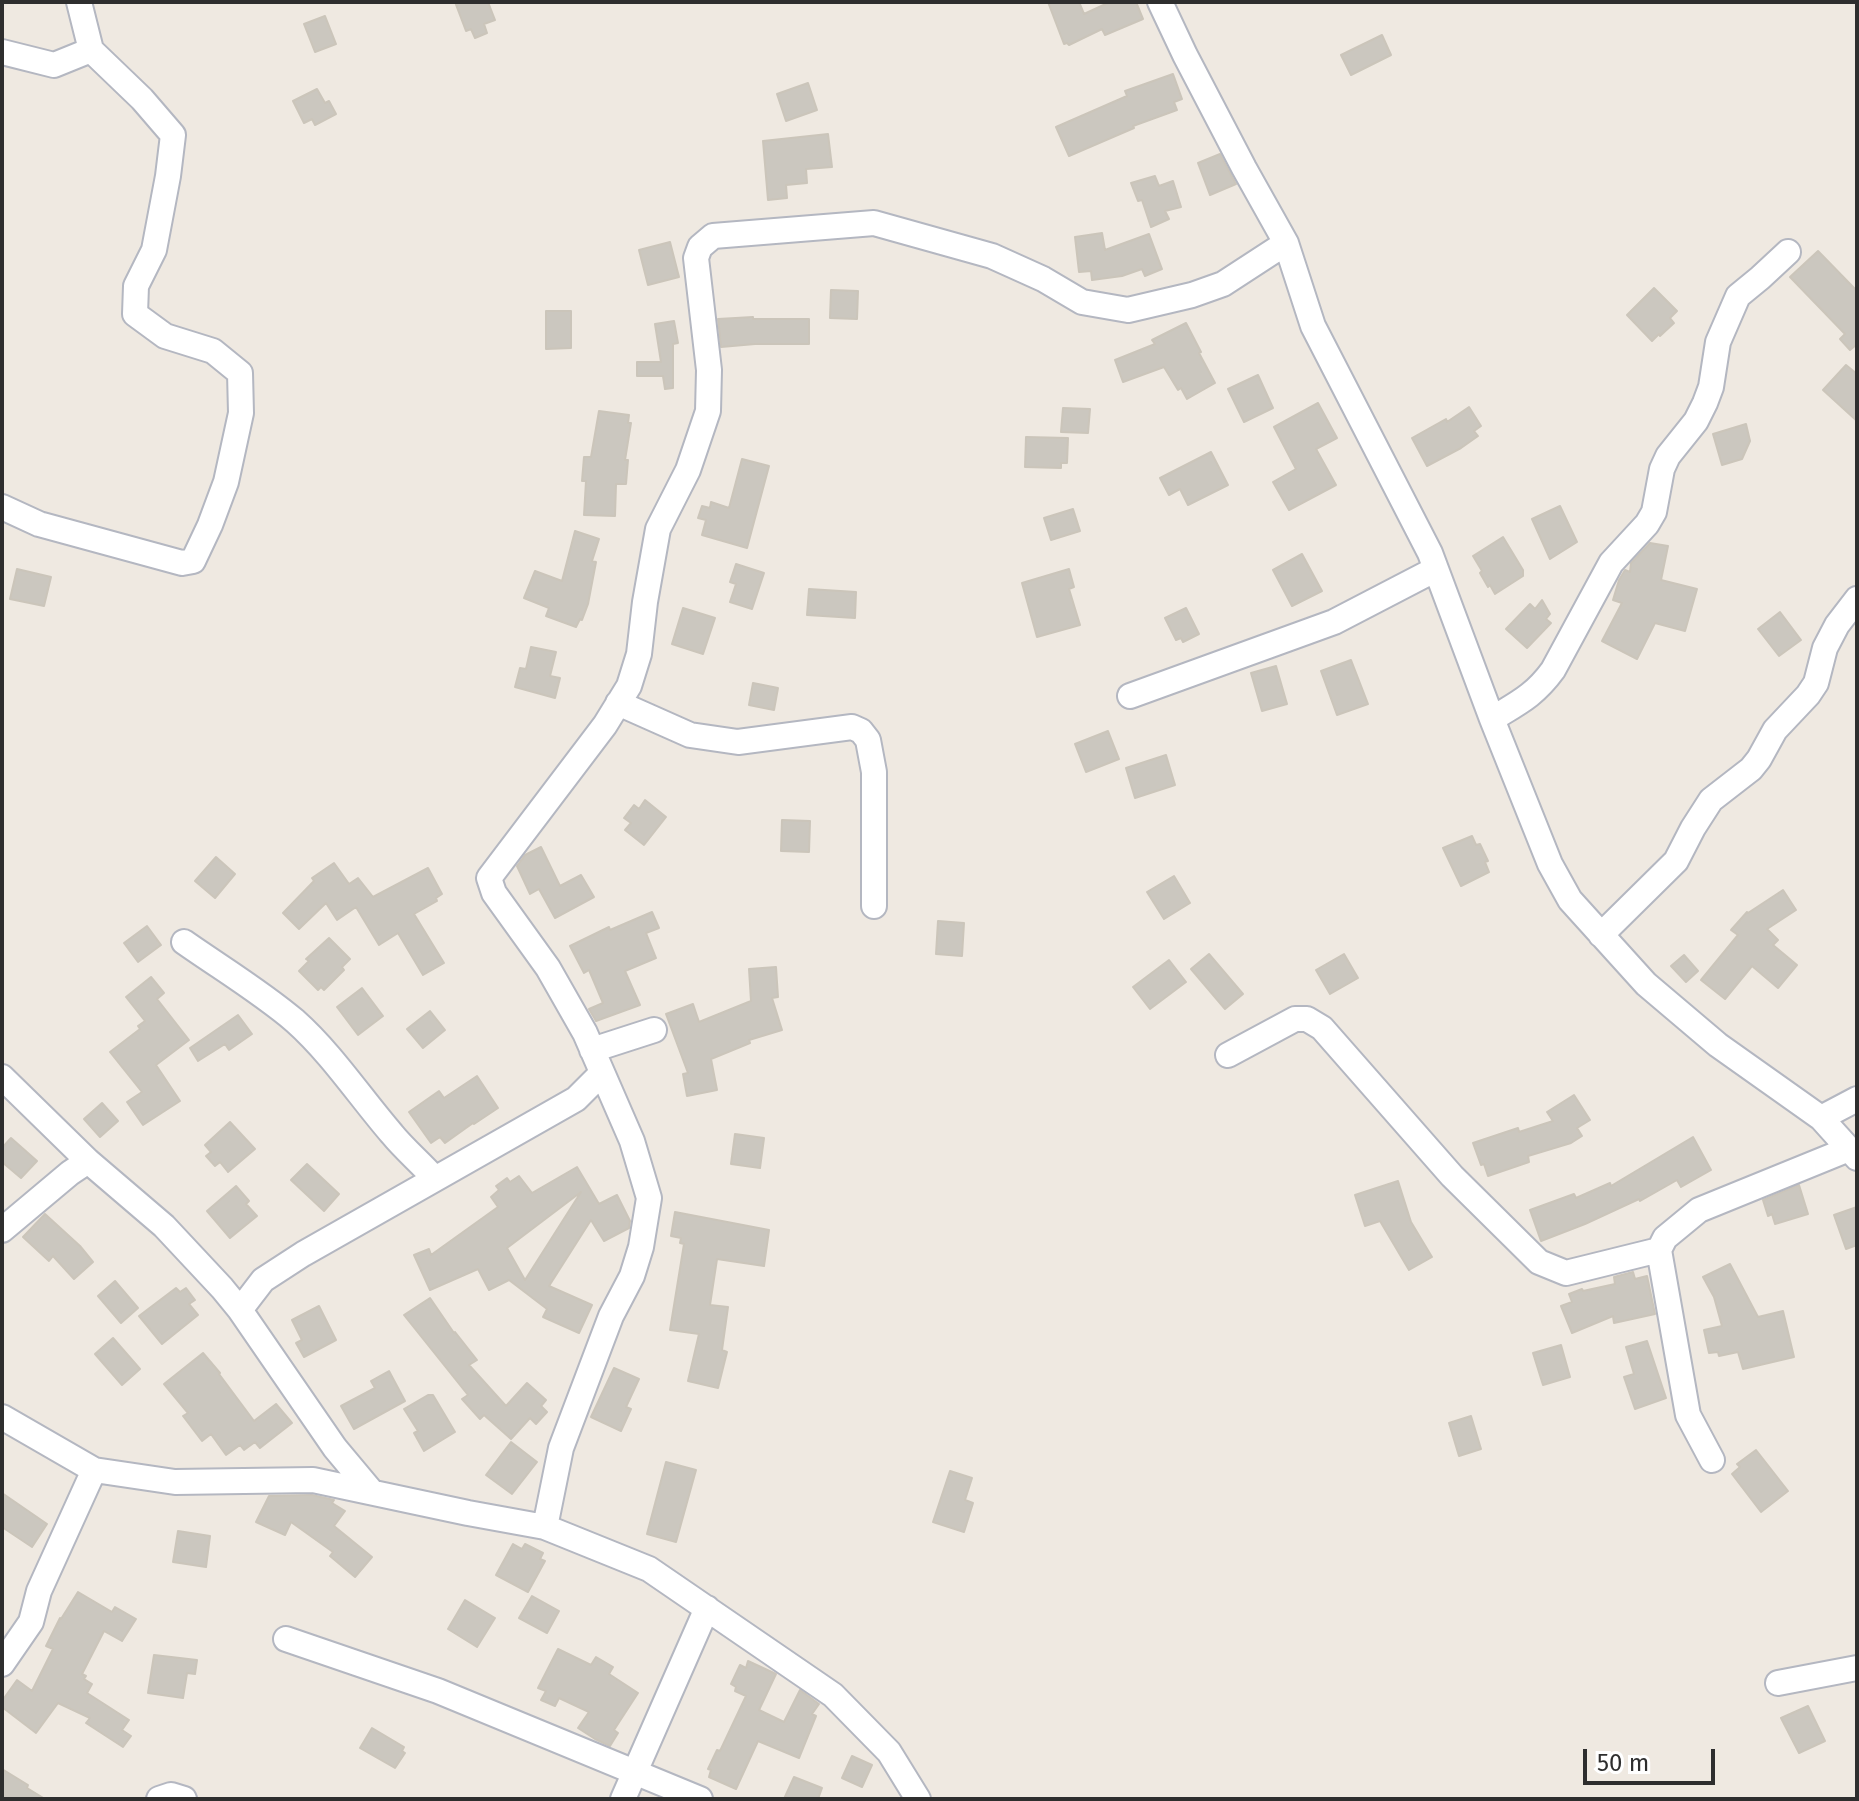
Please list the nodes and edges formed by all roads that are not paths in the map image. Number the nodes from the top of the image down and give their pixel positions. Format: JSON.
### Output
{"nodes":[{"id":1,"x":79,"y":2,"type":"edge"},
{"id":2,"x":1160,"y":2,"type":"edge"},
{"id":3,"x":91,"y":50,"type":"junction"},
{"id":4,"x":2,"y":52,"type":"edge"},
{"id":5,"x":1286,"y":243,"type":"junction"},
{"id":6,"x":1788,"y":252,"type":"dead end"},
{"id":7,"x":2,"y":507,"type":"edge"},
{"id":8,"x":1436,"y":569,"type":"junction"},
{"id":9,"x":1857,"y":599,"type":"edge"},
{"id":10,"x":1130,"y":696,"type":"dead end"},
{"id":11,"x":618,"y":703,"type":"junction"},
{"id":12,"x":1492,"y":719,"type":"junction"},
{"id":13,"x":874,"y":906,"type":"dead end"},
{"id":14,"x":1601,"y":935,"type":"junction"},
{"id":15,"x":184,"y":942,"type":"dead end"},
{"id":16,"x":654,"y":1030,"type":"dead end"},
{"id":17,"x":592,"y":1050,"type":"junction"},
{"id":18,"x":1228,"y":1055,"type":"dead end"},
{"id":19,"x":602,"y":1073,"type":"junction"},
{"id":20,"x":2,"y":1077,"type":"edge"},
{"id":21,"x":1857,"y":1099,"type":"edge"},
{"id":22,"x":1821,"y":1118,"type":"junction"},
{"id":23,"x":1853,"y":1153,"type":"edge"},
{"id":24,"x":88,"y":1161,"type":"junction"},
{"id":25,"x":435,"y":1179,"type":"junction"},
{"id":26,"x":2,"y":1230,"type":"edge"},
{"id":27,"x":1659,"y":1250,"type":"junction"},
{"id":28,"x":240,"y":1310,"type":"junction"},
{"id":29,"x":2,"y":1417,"type":"edge"},
{"id":30,"x":1712,"y":1460,"type":"dead end"},
{"id":31,"x":94,"y":1470,"type":"junction"},
{"id":32,"x":371,"y":1491,"type":"junction"},
{"id":33,"x":545,"y":1527,"type":"junction"},
{"id":34,"x":707,"y":1608,"type":"junction"},
{"id":35,"x":286,"y":1639,"type":"dead end"},
{"id":36,"x":2,"y":1664,"type":"edge"},
{"id":37,"x":1857,"y":1668,"type":"edge"},
{"id":38,"x":1778,"y":1683,"type":"dead end"},
{"id":39,"x":634,"y":1773,"type":"junction"},
{"id":40,"x":159,"y":1799,"type":"edge"},
{"id":41,"x":184,"y":1799,"type":"edge"},
{"id":42,"x":623,"y":1799,"type":"edge"},
{"id":43,"x":700,"y":1799,"type":"edge"},
{"id":44,"x":918,"y":1799,"type":"edge"}],
"edges":[{"from":1,"to":3,"type":"street"},
{"from":2,"to":5,"type":"street"},
{"from":3,"to":4,"type":"street"},
{"from":3,"to":7,"type":"street"},
{"from":5,"to":8,"type":"street"},
{"from":5,"to":11,"type":"street"},
{"from":6,"to":12,"type":"street"},
{"from":8,"to":10,"type":"street"},
{"from":8,"to":12,"type":"street"},
{"from":9,"to":14,"type":"street"},
{"from":11,"to":13,"type":"street"},
{"from":11,"to":17,"type":"street"},
{"from":12,"to":14,"type":"street"},
{"from":14,"to":22,"type":"street"},
{"from":15,"to":25,"type":"street"},
{"from":16,"to":17,"type":"street"},
{"from":17,"to":19,"type":"street"},
{"from":18,"to":27,"type":"street"},
{"from":19,"to":25,"type":"street"},
{"from":19,"to":33,"type":"street"},
{"from":20,"to":24,"type":"street"},
{"from":21,"to":22,"type":"street"},
{"from":22,"to":23,"type":"street"},
{"from":23,"to":27,"type":"street"},
{"from":24,"to":26,"type":"street"},
{"from":24,"to":28,"type":"street"},
{"from":25,"to":28,"type":"street"},
{"from":27,"to":30,"type":"street"},
{"from":28,"to":32,"type":"street"},
{"from":29,"to":31,"type":"street"},
{"from":31,"to":32,"type":"street"},
{"from":31,"to":36,"type":"street"},
{"from":32,"to":33,"type":"street"},
{"from":33,"to":34,"type":"street"},
{"from":34,"to":39,"type":"street"},
{"from":34,"to":44,"type":"street"},
{"from":35,"to":39,"type":"street"},
{"from":37,"to":38,"type":"street"},
{"from":39,"to":42,"type":"street"},
{"from":39,"to":43,"type":"street"},
{"from":40,"to":41,"type":"street"}]}
